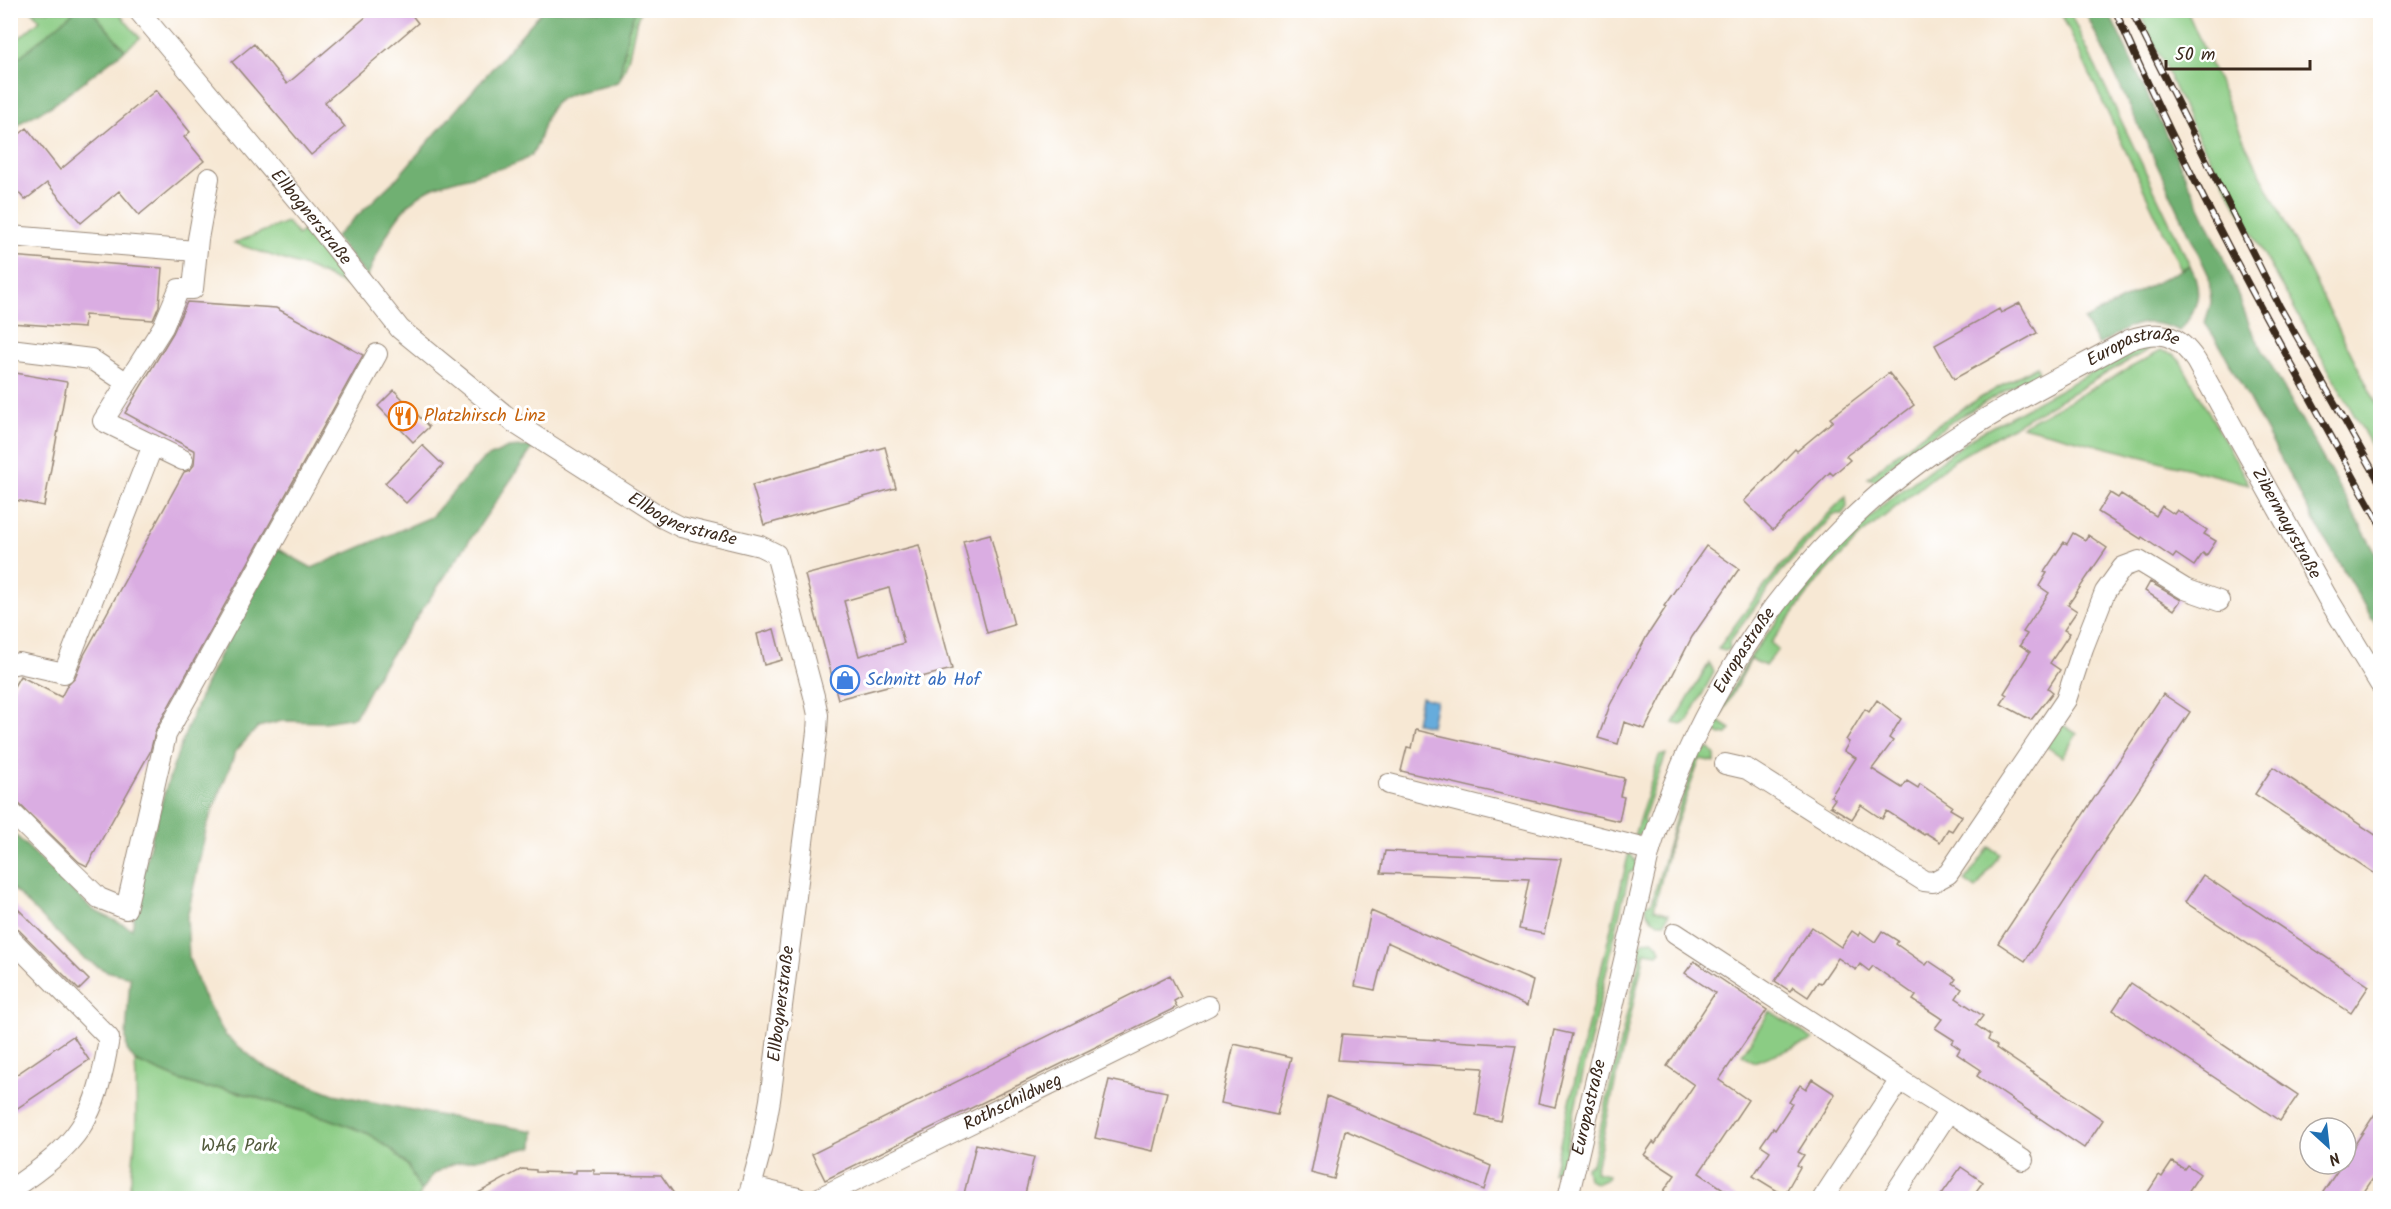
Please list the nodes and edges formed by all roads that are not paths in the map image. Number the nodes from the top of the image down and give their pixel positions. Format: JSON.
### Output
{"nodes":[{"id":1,"x":138,"y":10,"type":"edge"},
{"id":2,"x":209,"y":178,"type":"dead end"},
{"id":3,"x":10,"y":236,"type":"edge"},
{"id":4,"x":196,"y":251,"type":"junction"},
{"id":5,"x":10,"y":349,"type":"edge"},
{"id":6,"x":377,"y":354,"type":"dead end"},
{"id":7,"x":2196,"y":361,"type":"joint"},
{"id":8,"x":127,"y":383,"type":"junction"},
{"id":9,"x":153,"y":445,"type":"junction"},
{"id":10,"x":183,"y":460,"type":"dead end"},
{"id":11,"x":2219,"y":601,"type":"dead end"},
{"id":12,"x":10,"y":665,"type":"edge"},
{"id":13,"x":2380,"y":684,"type":"edge"},
{"id":14,"x":1725,"y":764,"type":"dead end"},
{"id":15,"x":1389,"y":784,"type":"dead end"},
{"id":16,"x":10,"y":811,"type":"edge"},
{"id":17,"x":1650,"y":850,"type":"junction"},
{"id":18,"x":1675,"y":933,"type":"dead end"},
{"id":19,"x":10,"y":938,"type":"edge"},
{"id":20,"x":1208,"y":1006,"type":"dead end"},
{"id":21,"x":1900,"y":1080,"type":"junction"},
{"id":22,"x":1949,"y":1111,"type":"junction"},
{"id":23,"x":2023,"y":1160,"type":"dead end"},
{"id":24,"x":10,"y":1190,"type":"edge"},
{"id":25,"x":750,"y":1192,"type":"edge"},
{"id":26,"x":798,"y":1198,"type":"edge"},
{"id":27,"x":819,"y":1198,"type":"edge"},
{"id":28,"x":1568,"y":1198,"type":"edge"},
{"id":29,"x":1823,"y":1198,"type":"edge"},
{"id":30,"x":1892,"y":1198,"type":"edge"}],
"edges":[{"from":1,"to":25,"type":"street","name":"Ellbognerstraße"},
{"from":2,"to":4,"type":"street"},
{"from":3,"to":4,"type":"street"},
{"from":4,"to":8,"type":"street"},
{"from":5,"to":8,"type":"street"},
{"from":6,"to":16,"type":"street"},
{"from":7,"to":13,"type":"street","name":"Zibermayrstraße"},
{"from":7,"to":17,"type":"street","name":"Europastraße"},
{"from":8,"to":9,"type":"street"},
{"from":9,"to":10,"type":"street"},
{"from":9,"to":12,"type":"street"},
{"from":11,"to":14,"type":"street"},
{"from":15,"to":17,"type":"street"},
{"from":17,"to":28,"type":"street","name":"Europastraße"},
{"from":18,"to":21,"type":"street"},
{"from":19,"to":24,"type":"street"},
{"from":20,"to":27,"type":"street","name":"Rothschildweg"},
{"from":21,"to":22,"type":"street"},
{"from":21,"to":29,"type":"street"},
{"from":22,"to":23,"type":"street"},
{"from":22,"to":30,"type":"street"},
{"from":25,"to":26,"type":"street"}]}
